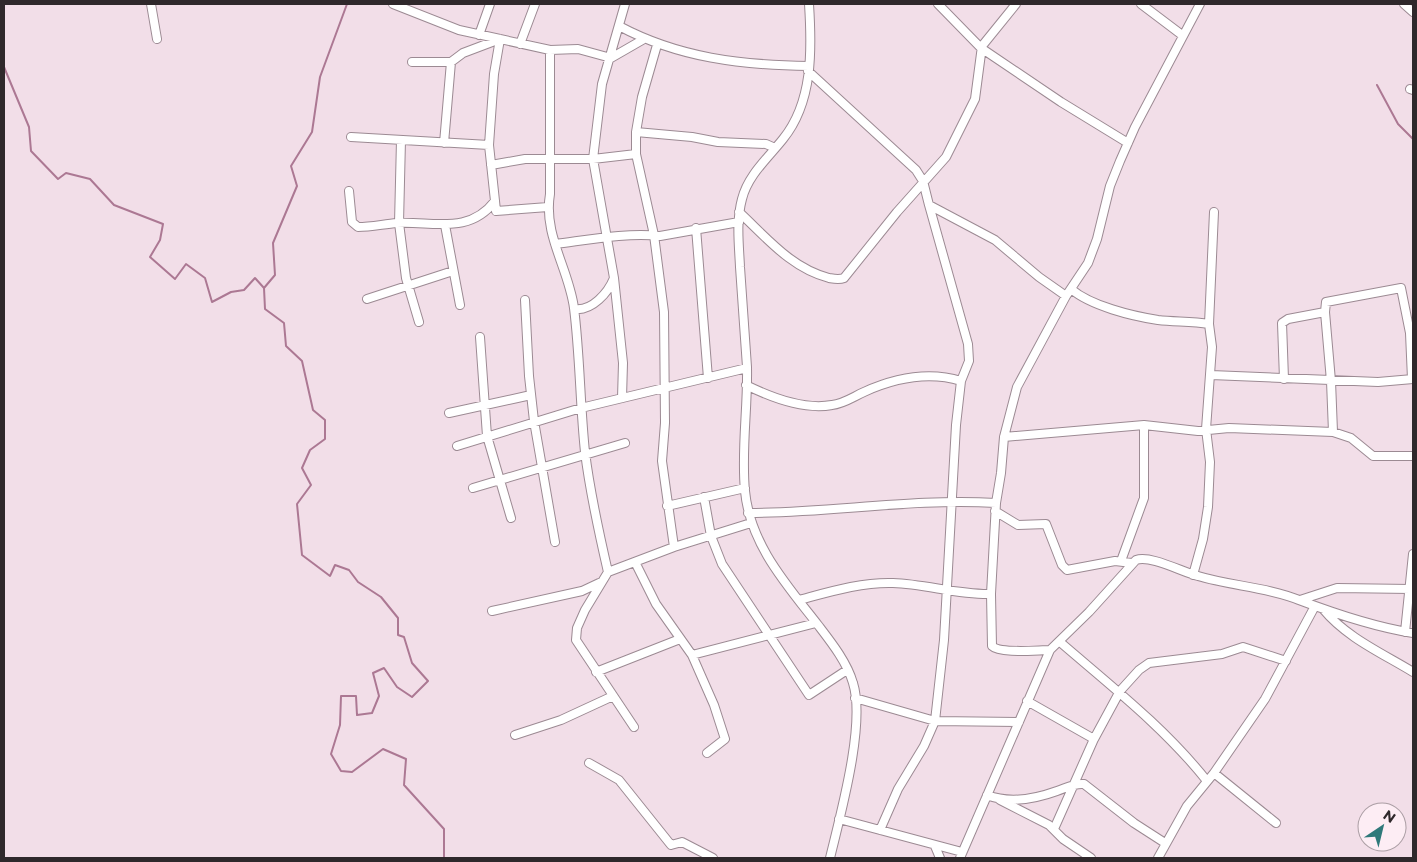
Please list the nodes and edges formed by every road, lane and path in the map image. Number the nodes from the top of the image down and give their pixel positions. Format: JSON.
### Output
{"nodes":[{"id":1,"x":151,"y":4,"type":"edge"},
{"id":2,"x":393,"y":4,"type":"edge"},
{"id":3,"x":490,"y":4,"type":"edge"},
{"id":4,"x":535,"y":4,"type":"edge"},
{"id":5,"x":625,"y":4,"type":"edge"},
{"id":6,"x":809,"y":4,"type":"edge"},
{"id":7,"x":938,"y":4,"type":"edge"},
{"id":8,"x":1016,"y":4,"type":"edge"},
{"id":9,"x":1141,"y":4,"type":"edge"},
{"id":10,"x":1200,"y":4,"type":"edge"},
{"id":11,"x":1404,"y":4,"type":"edge"},
{"id":12,"x":1413,"y":12,"type":"edge"},
{"id":13,"x":619,"y":26,"type":"junction"},
{"id":14,"x":479,"y":35,"type":"junction"},
{"id":15,"x":1182,"y":35,"type":"junction"},
{"id":16,"x":157,"y":39,"type":"dead end"},
{"id":17,"x":500,"y":39,"type":"junction"},
{"id":18,"x":644,"y":40,"type":"junction"},
{"id":19,"x":520,"y":44,"type":"junction"},
{"id":20,"x":657,"y":45,"type":"junction"},
{"id":21,"x":981,"y":48,"type":"junction"},
{"id":22,"x":550,"y":50,"type":"junction"},
{"id":23,"x":611,"y":58,"type":"junction"},
{"id":24,"x":412,"y":62,"type":"dead end"},
{"id":25,"x":451,"y":62,"type":"junction"},
{"id":26,"x":808,"y":68,"type":"junction"},
{"id":27,"x":636,"y":132,"type":"junction"},
{"id":28,"x":351,"y":136,"type":"dead end"},
{"id":29,"x":400,"y":140,"type":"junction"},
{"id":30,"x":444,"y":142,"type":"junction"},
{"id":31,"x":1128,"y":143,"type":"junction"},
{"id":32,"x":489,"y":145,"type":"junction"},
{"id":33,"x":775,"y":148,"type":"junction"},
{"id":34,"x":636,"y":154,"type":"junction"},
{"id":35,"x":550,"y":158,"type":"junction"},
{"id":36,"x":593,"y":159,"type":"junction"},
{"id":37,"x":491,"y":165,"type":"junction"},
{"id":38,"x":923,"y":181,"type":"junction"},
{"id":39,"x":349,"y":191,"type":"dead end"},
{"id":40,"x":495,"y":201,"type":"junction"},
{"id":41,"x":929,"y":205,"type":"junction"},
{"id":42,"x":548,"y":207,"type":"junction"},
{"id":43,"x":739,"y":212,"type":"junction"},
{"id":44,"x":1214,"y":212,"type":"dead end"},
{"id":45,"x":739,"y":222,"type":"junction"},
{"id":46,"x":399,"y":223,"type":"junction"},
{"id":47,"x":445,"y":225,"type":"junction"},
{"id":48,"x":696,"y":228,"type":"junction"},
{"id":49,"x":654,"y":234,"type":"junction"},
{"id":50,"x":608,"y":237,"type":"junction"},
{"id":51,"x":555,"y":244,"type":"junction"},
{"id":52,"x":454,"y":272,"type":"junction"},
{"id":53,"x":614,"y":278,"type":"junction"},
{"id":54,"x":407,"y":286,"type":"junction"},
{"id":55,"x":1068,"y":293,"type":"junction"},
{"id":56,"x":368,"y":299,"type":"dead end"},
{"id":57,"x":525,"y":300,"type":"dead end"},
{"id":58,"x":460,"y":304,"type":"dead end"},
{"id":59,"x":575,"y":309,"type":"junction"},
{"id":60,"x":1325,"y":312,"type":"junction"},
{"id":61,"x":419,"y":322,"type":"dead end"},
{"id":62,"x":1209,"y":324,"type":"junction"},
{"id":63,"x":480,"y":337,"type":"dead end"},
{"id":64,"x":747,"y":368,"type":"junction"},
{"id":65,"x":1211,"y":375,"type":"junction"},
{"id":66,"x":708,"y":378,"type":"junction"},
{"id":67,"x":1284,"y":379,"type":"junction"},
{"id":68,"x":1413,"y":379,"type":"edge"},
{"id":69,"x":961,"y":381,"type":"junction"},
{"id":70,"x":1331,"y":381,"type":"junction"},
{"id":71,"x":746,"y":385,"type":"junction"},
{"id":72,"x":666,"y":387,"type":"junction"},
{"id":73,"x":531,"y":394,"type":"junction"},
{"id":74,"x":622,"y":398,"type":"junction"},
{"id":75,"x":484,"y":407,"type":"junction"},
{"id":76,"x":581,"y":408,"type":"junction"},
{"id":77,"x":449,"y":413,"type":"dead end"},
{"id":78,"x":534,"y":421,"type":"junction"},
{"id":79,"x":1144,"y":425,"type":"junction"},
{"id":80,"x":1206,"y":429,"type":"junction"},
{"id":81,"x":1333,"y":432,"type":"junction"},
{"id":82,"x":487,"y":436,"type":"junction"},
{"id":83,"x":1004,"y":438,"type":"junction"},
{"id":84,"x":625,"y":442,"type":"dead end"},
{"id":85,"x":457,"y":446,"type":"dead end"},
{"id":86,"x":586,"y":454,"type":"junction"},
{"id":87,"x":1413,"y":456,"type":"edge"},
{"id":88,"x":542,"y":466,"type":"junction"},
{"id":89,"x":499,"y":482,"type":"junction"},
{"id":90,"x":473,"y":488,"type":"dead end"},
{"id":91,"x":745,"y":488,"type":"junction"},
{"id":92,"x":704,"y":497,"type":"junction"},
{"id":93,"x":950,"y":500,"type":"junction"},
{"id":94,"x":667,"y":506,"type":"junction"},
{"id":95,"x":996,"y":507,"type":"junction"},
{"id":96,"x":748,"y":512,"type":"junction"},
{"id":97,"x":510,"y":518,"type":"dead end"},
{"id":98,"x":751,"y":523,"type":"junction"},
{"id":99,"x":711,"y":536,"type":"junction"},
{"id":100,"x":556,"y":542,"type":"dead end"},
{"id":101,"x":674,"y":547,"type":"junction"},
{"id":102,"x":1413,"y":554,"type":"edge"},
{"id":103,"x":1121,"y":561,"type":"junction"},
{"id":104,"x":635,"y":562,"type":"junction"},
{"id":105,"x":1132,"y":563,"type":"junction"},
{"id":106,"x":608,"y":572,"type":"junction"},
{"id":107,"x":1193,"y":575,"type":"junction"},
{"id":108,"x":603,"y":581,"type":"junction"},
{"id":109,"x":1412,"y":588,"type":"edge"},
{"id":110,"x":946,"y":591,"type":"junction"},
{"id":111,"x":992,"y":594,"type":"junction"},
{"id":112,"x":799,"y":600,"type":"junction"},
{"id":113,"x":1300,"y":600,"type":"junction"},
{"id":114,"x":1315,"y":606,"type":"junction"},
{"id":115,"x":1323,"y":609,"type":"junction"},
{"id":116,"x":492,"y":612,"type":"dead end"},
{"id":117,"x":816,"y":623,"type":"junction"},
{"id":118,"x":1404,"y":632,"type":"junction"},
{"id":119,"x":1413,"y":633,"type":"edge"},
{"id":120,"x":767,"y":634,"type":"junction"},
{"id":121,"x":680,"y":639,"type":"junction"},
{"id":122,"x":1060,"y":642,"type":"junction"},
{"id":123,"x":1050,"y":650,"type":"junction"},
{"id":124,"x":692,"y":655,"type":"junction"},
{"id":125,"x":1286,"y":661,"type":"junction"},
{"id":126,"x":848,"y":670,"type":"junction"},
{"id":127,"x":596,"y":672,"type":"junction"},
{"id":128,"x":1413,"y":672,"type":"edge"},
{"id":129,"x":1120,"y":691,"type":"junction"},
{"id":130,"x":613,"y":696,"type":"junction"},
{"id":131,"x":855,"y":698,"type":"junction"},
{"id":132,"x":1027,"y":700,"type":"junction"},
{"id":133,"x":935,"y":721,"type":"junction"},
{"id":134,"x":1018,"y":722,"type":"junction"},
{"id":135,"x":634,"y":727,"type":"dead end"},
{"id":136,"x":515,"y":734,"type":"dead end"},
{"id":137,"x":1094,"y":739,"type":"junction"},
{"id":138,"x":707,"y":753,"type":"dead end"},
{"id":139,"x":589,"y":763,"type":"dead end"},
{"id":140,"x":1214,"y":773,"type":"junction"},
{"id":141,"x":1207,"y":781,"type":"junction"},
{"id":142,"x":1072,"y":785,"type":"junction"},
{"id":143,"x":987,"y":796,"type":"junction"},
{"id":144,"x":998,"y":799,"type":"junction"},
{"id":145,"x":839,"y":819,"type":"junction"},
{"id":146,"x":1276,"y":822,"type":"dead end"},
{"id":147,"x":1054,"y":829,"type":"junction"},
{"id":148,"x":880,"y":830,"type":"junction"},
{"id":149,"x":1164,"y":843,"type":"junction"},
{"id":150,"x":935,"y":846,"type":"junction"},
{"id":151,"x":961,"y":855,"type":"edge"},
{"id":152,"x":713,"y":858,"type":"edge"},
{"id":153,"x":830,"y":858,"type":"edge"},
{"id":154,"x":940,"y":858,"type":"edge"},
{"id":155,"x":1091,"y":858,"type":"edge"},
{"id":156,"x":1158,"y":858,"type":"edge"}],
"edges":[{"from":1,"to":16,"type":"street"},
{"from":2,"to":14,"type":"street"},
{"from":3,"to":14,"type":"street"},
{"from":4,"to":19,"type":"street"},
{"from":5,"to":13,"type":"street"},
{"from":6,"to":26,"type":"street"},
{"from":7,"to":21,"type":"street"},
{"from":8,"to":21,"type":"street"},
{"from":9,"to":15,"type":"street"},
{"from":10,"to":15,"type":"street"},
{"from":11,"to":12,"type":"street"},
{"from":13,"to":18,"type":"street"},
{"from":13,"to":23,"type":"street"},
{"from":14,"to":17,"type":"street"},
{"from":15,"to":31,"type":"street"},
{"from":17,"to":19,"type":"street"},
{"from":17,"to":25,"type":"street"},
{"from":17,"to":32,"type":"street"},
{"from":18,"to":20,"type":"street"},
{"from":18,"to":23,"type":"street"},
{"from":19,"to":22,"type":"street"},
{"from":20,"to":26,"type":"street"},
{"from":20,"to":27,"type":"street"},
{"from":21,"to":31,"type":"street"},
{"from":21,"to":38,"type":"street"},
{"from":22,"to":23,"type":"street"},
{"from":22,"to":35,"type":"street"},
{"from":23,"to":36,"type":"street"},
{"from":24,"to":25,"type":"street"},
{"from":25,"to":30,"type":"street"},
{"from":26,"to":33,"type":"street"},
{"from":26,"to":38,"type":"street"},
{"from":27,"to":33,"type":"street"},
{"from":27,"to":34,"type":"street"},
{"from":28,"to":29,"type":"street"},
{"from":29,"to":30,"type":"street"},
{"from":29,"to":46,"type":"street"},
{"from":30,"to":32,"type":"street"},
{"from":31,"to":55,"type":"street"},
{"from":32,"to":37,"type":"street"},
{"from":33,"to":43,"type":"street"},
{"from":34,"to":36,"type":"street"},
{"from":34,"to":49,"type":"street"},
{"from":35,"to":36,"type":"street"},
{"from":35,"to":37,"type":"street"},
{"from":35,"to":42,"type":"street"},
{"from":36,"to":50,"type":"street"},
{"from":37,"to":40,"type":"street"},
{"from":38,"to":41,"type":"street"},
{"from":38,"to":43,"type":"street"},
{"from":39,"to":46,"type":"street"},
{"from":40,"to":42,"type":"street"},
{"from":40,"to":47,"type":"street"},
{"from":41,"to":55,"type":"street"},
{"from":41,"to":69,"type":"street"},
{"from":42,"to":51,"type":"street"},
{"from":43,"to":45,"type":"street"},
{"from":44,"to":62,"type":"street"},
{"from":45,"to":48,"type":"street"},
{"from":45,"to":64,"type":"street"},
{"from":46,"to":47,"type":"street"},
{"from":46,"to":54,"type":"street"},
{"from":47,"to":52,"type":"street"},
{"from":48,"to":49,"type":"street"},
{"from":48,"to":66,"type":"street"},
{"from":49,"to":50,"type":"street"},
{"from":49,"to":72,"type":"street"},
{"from":50,"to":51,"type":"street"},
{"from":50,"to":53,"type":"street"},
{"from":51,"to":59,"type":"street"},
{"from":52,"to":54,"type":"street"},
{"from":52,"to":58,"type":"street"},
{"from":53,"to":59,"type":"street"},
{"from":53,"to":74,"type":"street"},
{"from":54,"to":56,"type":"street"},
{"from":54,"to":61,"type":"street"},
{"from":55,"to":62,"type":"street"},
{"from":55,"to":83,"type":"street"},
{"from":57,"to":73,"type":"street"},
{"from":59,"to":76,"type":"street"},
{"from":60,"to":67,"type":"street"},
{"from":60,"to":68,"type":"street"},
{"from":60,"to":70,"type":"street"},
{"from":62,"to":65,"type":"street"},
{"from":63,"to":75,"type":"street"},
{"from":64,"to":66,"type":"street"},
{"from":64,"to":71,"type":"street"},
{"from":65,"to":67,"type":"street"},
{"from":65,"to":80,"type":"street"},
{"from":66,"to":72,"type":"street"},
{"from":67,"to":70,"type":"street"},
{"from":68,"to":70,"type":"street"},
{"from":69,"to":71,"type":"street"},
{"from":69,"to":93,"type":"street"},
{"from":70,"to":81,"type":"street"},
{"from":71,"to":91,"type":"street"},
{"from":72,"to":74,"type":"street"},
{"from":72,"to":94,"type":"street"},
{"from":73,"to":75,"type":"street"},
{"from":73,"to":78,"type":"street"},
{"from":74,"to":76,"type":"street"},
{"from":75,"to":77,"type":"street"},
{"from":75,"to":82,"type":"street"},
{"from":76,"to":78,"type":"street"},
{"from":76,"to":86,"type":"street"},
{"from":78,"to":82,"type":"street"},
{"from":78,"to":88,"type":"street"},
{"from":79,"to":80,"type":"street"},
{"from":79,"to":83,"type":"street"},
{"from":79,"to":103,"type":"street"},
{"from":80,"to":81,"type":"street"},
{"from":80,"to":107,"type":"street"},
{"from":81,"to":87,"type":"street"},
{"from":82,"to":85,"type":"street"},
{"from":82,"to":89,"type":"street"},
{"from":83,"to":95,"type":"street"},
{"from":84,"to":86,"type":"street"},
{"from":86,"to":88,"type":"street"},
{"from":86,"to":106,"type":"street"},
{"from":88,"to":89,"type":"street"},
{"from":88,"to":100,"type":"street"},
{"from":89,"to":90,"type":"street"},
{"from":89,"to":97,"type":"street"},
{"from":91,"to":92,"type":"street"},
{"from":91,"to":96,"type":"street"},
{"from":92,"to":94,"type":"street"},
{"from":92,"to":99,"type":"street"},
{"from":93,"to":95,"type":"street"},
{"from":93,"to":96,"type":"street"},
{"from":93,"to":110,"type":"street"},
{"from":94,"to":101,"type":"street"},
{"from":95,"to":103,"type":"street"},
{"from":95,"to":111,"type":"street"},
{"from":96,"to":98,"type":"street"},
{"from":98,"to":99,"type":"street"},
{"from":98,"to":112,"type":"street"},
{"from":99,"to":101,"type":"street"},
{"from":99,"to":120,"type":"street"},
{"from":101,"to":104,"type":"street"},
{"from":102,"to":109,"type":"street"},
{"from":103,"to":105,"type":"street"},
{"from":104,"to":106,"type":"street"},
{"from":104,"to":121,"type":"street"},
{"from":105,"to":107,"type":"street"},
{"from":105,"to":122,"type":"street"},
{"from":106,"to":108,"type":"street"},
{"from":107,"to":113,"type":"street"},
{"from":108,"to":116,"type":"street"},
{"from":108,"to":127,"type":"street"},
{"from":109,"to":113,"type":"street"},
{"from":109,"to":118,"type":"street"},
{"from":110,"to":111,"type":"street"},
{"from":110,"to":112,"type":"street"},
{"from":110,"to":133,"type":"street"},
{"from":111,"to":123,"type":"street"},
{"from":112,"to":117,"type":"street"},
{"from":113,"to":114,"type":"street"},
{"from":114,"to":115,"type":"street"},
{"from":114,"to":125,"type":"street"},
{"from":115,"to":118,"type":"street"},
{"from":115,"to":128,"type":"street"},
{"from":117,"to":120,"type":"street"},
{"from":117,"to":126,"type":"street"},
{"from":118,"to":119,"type":"street"},
{"from":120,"to":124,"type":"street"},
{"from":120,"to":126,"type":"street"},
{"from":121,"to":124,"type":"street"},
{"from":121,"to":127,"type":"street"},
{"from":122,"to":123,"type":"street"},
{"from":122,"to":129,"type":"street"},
{"from":123,"to":132,"type":"street"},
{"from":124,"to":138,"type":"street"},
{"from":125,"to":129,"type":"street"},
{"from":125,"to":140,"type":"street"},
{"from":126,"to":131,"type":"street"},
{"from":127,"to":130,"type":"street"},
{"from":129,"to":137,"type":"street"},
{"from":129,"to":141,"type":"street"},
{"from":130,"to":135,"type":"street"},
{"from":130,"to":136,"type":"street"},
{"from":131,"to":133,"type":"street"},
{"from":131,"to":145,"type":"street"},
{"from":132,"to":134,"type":"street"},
{"from":132,"to":137,"type":"street"},
{"from":133,"to":134,"type":"street"},
{"from":133,"to":148,"type":"street"},
{"from":134,"to":143,"type":"street"},
{"from":137,"to":142,"type":"street"},
{"from":139,"to":152,"type":"street"},
{"from":140,"to":141,"type":"street"},
{"from":140,"to":146,"type":"street"},
{"from":141,"to":149,"type":"street"},
{"from":142,"to":144,"type":"street"},
{"from":142,"to":147,"type":"street"},
{"from":142,"to":149,"type":"street"},
{"from":143,"to":144,"type":"street"},
{"from":143,"to":151,"type":"street"},
{"from":144,"to":147,"type":"street"},
{"from":145,"to":148,"type":"street"},
{"from":145,"to":153,"type":"street"},
{"from":147,"to":155,"type":"street"},
{"from":148,"to":150,"type":"street"},
{"from":149,"to":156,"type":"street"},
{"from":150,"to":151,"type":"street"},
{"from":150,"to":154,"type":"street"}]}
